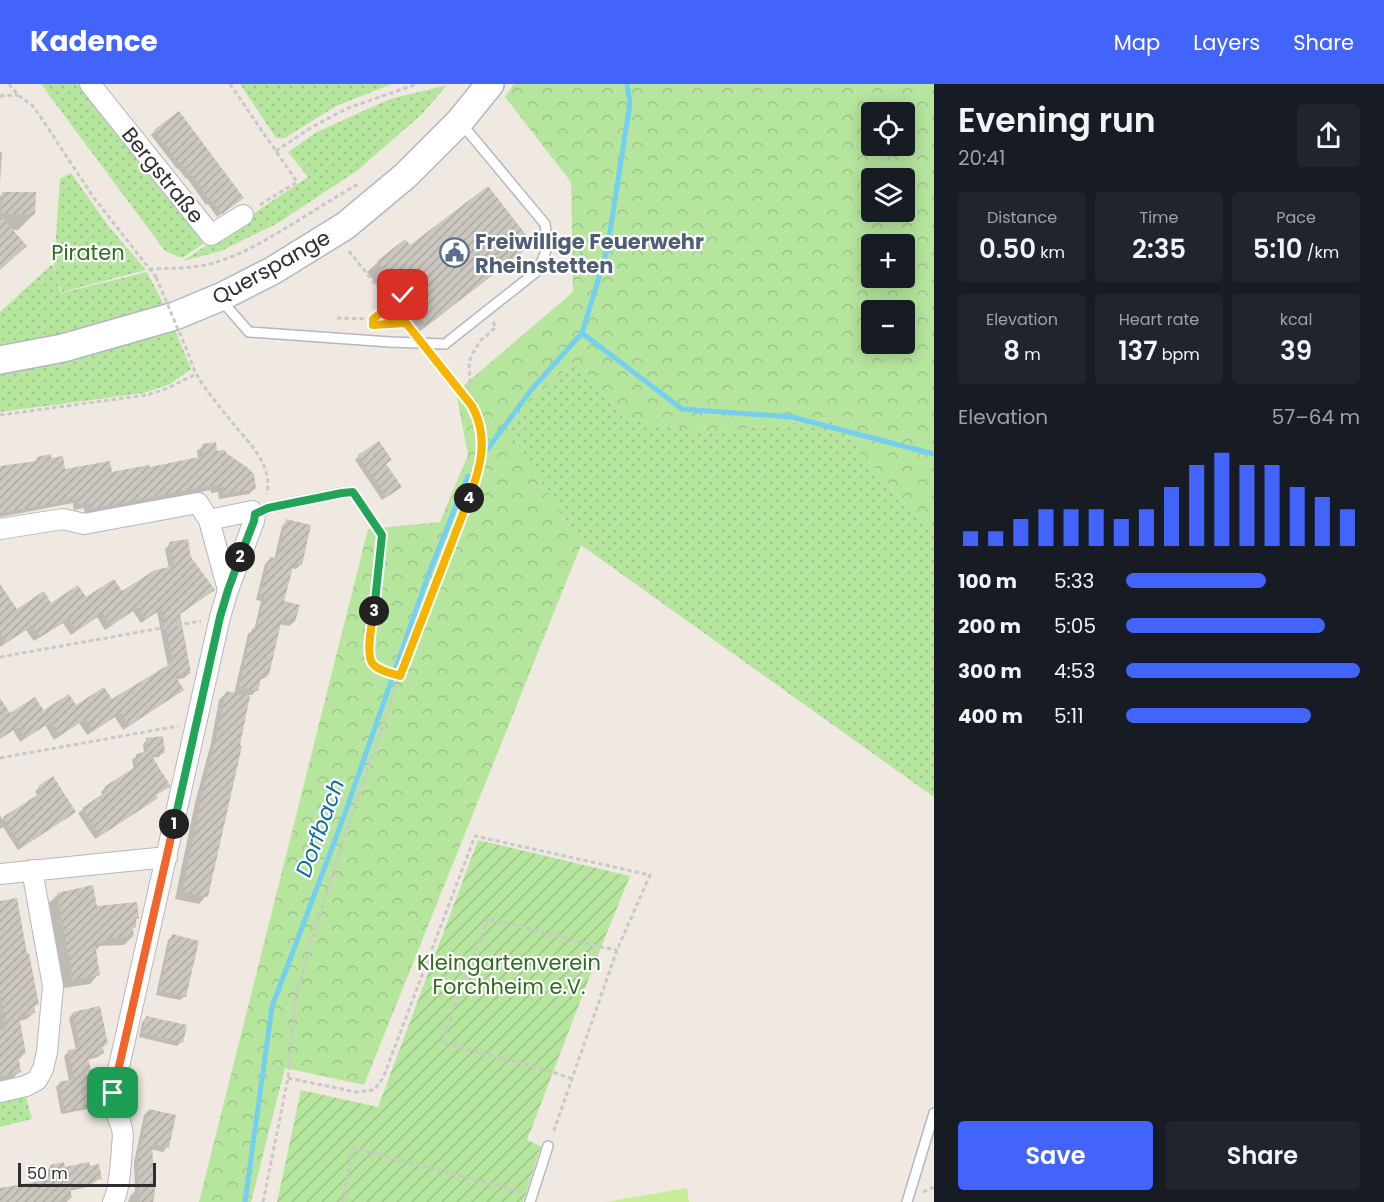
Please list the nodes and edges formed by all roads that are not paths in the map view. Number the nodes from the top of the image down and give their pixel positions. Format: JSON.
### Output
{"nodes":[{"id":1,"x":90,"y":84,"type":"edge"},
{"id":2,"x":490,"y":84,"type":"edge"},
{"id":3,"x":460,"y":121,"type":"junction"},
{"id":4,"x":243,"y":215,"type":"road end"},
{"id":5,"x":223,"y":296,"type":"junction"},
{"id":6,"x":0,"y":360,"type":"edge"},
{"id":7,"x":353,"y":492,"type":"road end"},
{"id":8,"x":255,"y":514,"type":"junction"},
{"id":9,"x":209,"y":520,"type":"junction"},
{"id":10,"x":0,"y":529,"type":"edge"},
{"id":11,"x":228,"y":590,"type":"junction"},
{"id":12,"x":167,"y":857,"type":"junction"},
{"id":13,"x":32,"y":870,"type":"junction"},
{"id":14,"x":0,"y":874,"type":"edge"},
{"id":15,"x":0,"y":1092,"type":"edge"},
{"id":16,"x":934,"y":1113,"type":"edge"},
{"id":17,"x":548,"y":1146,"type":"road end"},
{"id":18,"x":531,"y":1198,"type":"edge"},
{"id":19,"x":113,"y":1202,"type":"edge"},
{"id":20,"x":907,"y":1202,"type":"edge"}],
"edges":[{"from":1,"to":4,"type":"street","name":"Bergstraße"},
{"from":2,"to":3,"type":"main road","name":"Querspange"},
{"from":3,"to":5,"type":"main road","name":"Querspange"},
{"from":3,"to":5,"type":"lane","bridge":true},
{"from":5,"to":6,"type":"main road","name":"Querspange"},
{"from":7,"to":8,"type":"lane"},
{"from":8,"to":9,"type":"street"},
{"from":8,"to":11,"type":"street"},
{"from":9,"to":10,"type":"street"},
{"from":9,"to":11,"type":"street"},
{"from":11,"to":12,"type":"street"},
{"from":12,"to":13,"type":"street"},
{"from":12,"to":19,"type":"street"},
{"from":13,"to":14,"type":"street"},
{"from":13,"to":15,"type":"street"},
{"from":16,"to":20,"type":"lane"},
{"from":17,"to":18,"type":"lane"}]}
